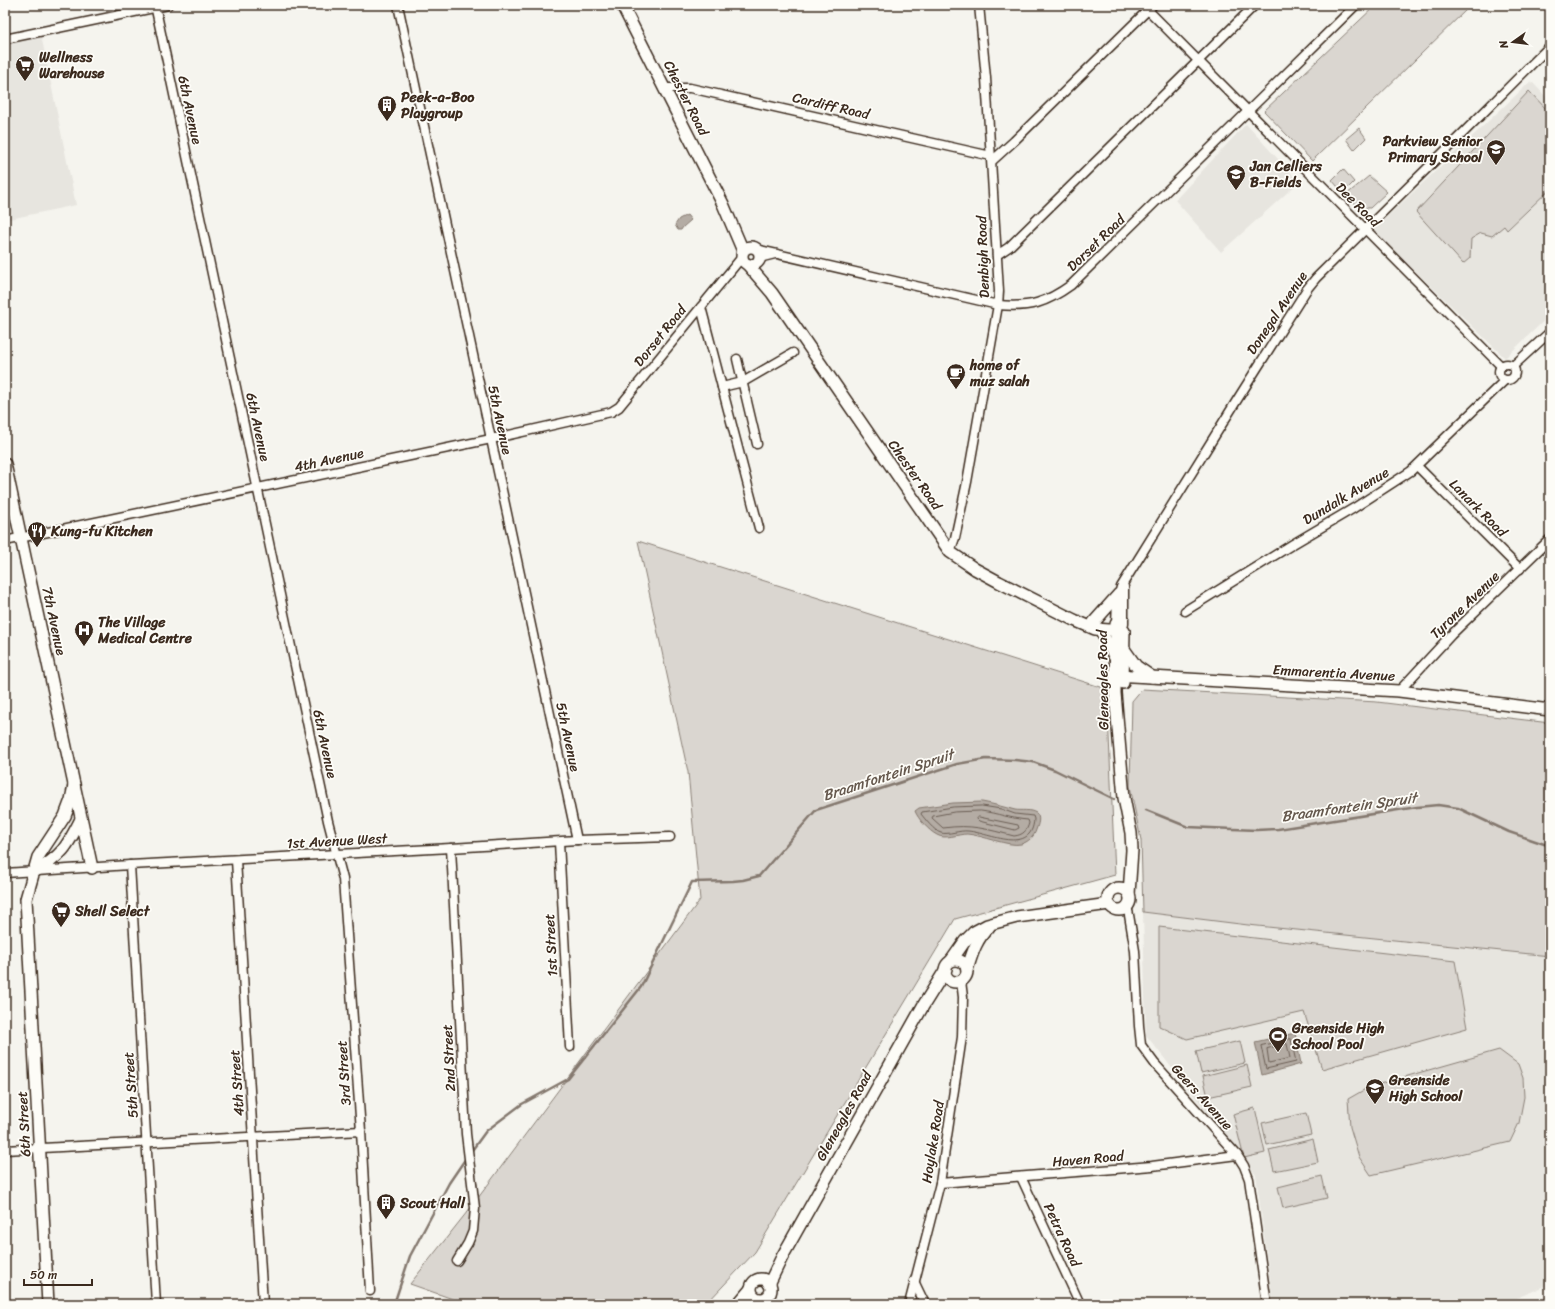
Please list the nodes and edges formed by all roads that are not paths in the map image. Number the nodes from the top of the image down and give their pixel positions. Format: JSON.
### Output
{"nodes":[{"id":1,"x":168,"y":5,"type":"edge"},
{"id":2,"x":398,"y":5,"type":"edge"},
{"id":3,"x":622,"y":5,"type":"edge"},
{"id":4,"x":979,"y":5,"type":"edge"},
{"id":5,"x":1255,"y":5,"type":"edge"},
{"id":6,"x":1356,"y":5,"type":"edge"},
{"id":7,"x":155,"y":6,"type":"edge"},
{"id":8,"x":1150,"y":8,"type":"edge"},
{"id":9,"x":5,"y":39,"type":"edge"},
{"id":10,"x":1550,"y":46,"type":"edge"},
{"id":11,"x":1198,"y":61,"type":"junction"},
{"id":12,"x":663,"y":88,"type":"junction"},
{"id":13,"x":1248,"y":112,"type":"junction"},
{"id":14,"x":992,"y":158,"type":"junction"},
{"id":15,"x":1365,"y":230,"type":"junction"},
{"id":16,"x":997,"y":255,"type":"junction"},
{"id":17,"x":750,"y":257,"type":"junction"},
{"id":18,"x":998,"y":305,"type":"junction"},
{"id":19,"x":701,"y":307,"type":"junction"},
{"id":20,"x":1550,"y":332,"type":"edge"},
{"id":21,"x":793,"y":352,"type":"dead end"},
{"id":22,"x":737,"y":359,"type":"dead end"},
{"id":23,"x":1500,"y":366,"type":"junction"},
{"id":24,"x":1513,"y":366,"type":"junction"},
{"id":25,"x":1504,"y":381,"type":"junction"},
{"id":26,"x":743,"y":382,"type":"junction"},
{"id":27,"x":722,"y":387,"type":"junction"},
{"id":28,"x":611,"y":412,"type":"joint"},
{"id":29,"x":491,"y":440,"type":"junction"},
{"id":30,"x":757,"y":444,"type":"dead end"},
{"id":31,"x":5,"y":464,"type":"edge"},
{"id":32,"x":1417,"y":466,"type":"junction"},
{"id":33,"x":258,"y":488,"type":"junction"},
{"id":34,"x":758,"y":528,"type":"dead end"},
{"id":35,"x":21,"y":538,"type":"junction"},
{"id":36,"x":1550,"y":539,"type":"edge"},
{"id":37,"x":5,"y":541,"type":"edge"},
{"id":38,"x":950,"y":552,"type":"junction"},
{"id":39,"x":1520,"y":569,"type":"junction"},
{"id":40,"x":1125,"y":582,"type":"junction"},
{"id":41,"x":1119,"y":594,"type":"junction"},
{"id":42,"x":1184,"y":611,"type":"dead end"},
{"id":43,"x":1097,"y":626,"type":"junction"},
{"id":44,"x":1120,"y":627,"type":"junction"},
{"id":45,"x":1124,"y":649,"type":"junction"},
{"id":46,"x":1116,"y":660,"type":"junction"},
{"id":47,"x":1119,"y":675,"type":"junction"},
{"id":48,"x":1155,"y":678,"type":"junction"},
{"id":49,"x":1400,"y":691,"type":"junction"},
{"id":50,"x":1550,"y":710,"type":"edge"},
{"id":51,"x":74,"y":785,"type":"junction"},
{"id":52,"x":81,"y":819,"type":"junction"},
{"id":53,"x":670,"y":837,"type":"dead end"},
{"id":54,"x":577,"y":840,"type":"junction"},
{"id":55,"x":559,"y":842,"type":"junction"},
{"id":56,"x":451,"y":848,"type":"junction"},
{"id":57,"x":337,"y":854,"type":"junction"},
{"id":58,"x":236,"y":860,"type":"junction"},
{"id":59,"x":130,"y":865,"type":"junction"},
{"id":60,"x":92,"y":868,"type":"junction"},
{"id":61,"x":1130,"y":871,"type":"junction"},
{"id":62,"x":34,"y":872,"type":"junction"},
{"id":63,"x":5,"y":873,"type":"edge"},
{"id":64,"x":1114,"y":888,"type":"junction"},
{"id":65,"x":1129,"y":894,"type":"junction"},
{"id":66,"x":1109,"y":904,"type":"junction"},
{"id":67,"x":1126,"y":906,"type":"junction"},
{"id":68,"x":992,"y":924,"type":"junction"},
{"id":69,"x":949,"y":965,"type":"junction"},
{"id":70,"x":967,"y":970,"type":"junction"},
{"id":71,"x":957,"y":981,"type":"junction"},
{"id":72,"x":934,"y":991,"type":"junction"},
{"id":73,"x":570,"y":1047,"type":"dead end"},
{"id":74,"x":361,"y":1131,"type":"junction"},
{"id":75,"x":254,"y":1137,"type":"junction"},
{"id":76,"x":147,"y":1143,"type":"junction"},
{"id":77,"x":41,"y":1148,"type":"junction"},
{"id":78,"x":5,"y":1150,"type":"edge"},
{"id":79,"x":1237,"y":1155,"type":"junction"},
{"id":80,"x":1021,"y":1177,"type":"junction"},
{"id":81,"x":940,"y":1183,"type":"junction"},
{"id":82,"x":457,"y":1261,"type":"dead end"},
{"id":83,"x":914,"y":1281,"type":"junction"},
{"id":84,"x":370,"y":1291,"type":"dead end"},
{"id":85,"x":761,"y":1293,"type":"edge"},
{"id":86,"x":48,"y":1304,"type":"edge"},
{"id":87,"x":156,"y":1304,"type":"edge"},
{"id":88,"x":263,"y":1304,"type":"edge"},
{"id":89,"x":736,"y":1304,"type":"edge"},
{"id":90,"x":740,"y":1304,"type":"edge"},
{"id":91,"x":909,"y":1304,"type":"edge"},
{"id":92,"x":925,"y":1304,"type":"edge"},
{"id":93,"x":1080,"y":1304,"type":"edge"},
{"id":94,"x":1267,"y":1304,"type":"edge"}],
"edges":[{"from":1,"to":7,"type":"street"},
{"from":2,"to":29,"type":"street","name":"5th Avenue"},
{"from":3,"to":12,"type":"street","name":"Chester Road"},
{"from":4,"to":14,"type":"street","name":"Denbigh Road"},
{"from":5,"to":11,"type":"street"},
{"from":6,"to":13,"type":"street","name":"Dorset Road"},
{"from":7,"to":9,"type":"street"},
{"from":7,"to":33,"type":"street","name":"6th Avenue"},
{"from":8,"to":11,"type":"street","name":"Dee Road"},
{"from":8,"to":14,"type":"street"},
{"from":10,"to":15,"type":"street","name":"Donegal Avenue"},
{"from":11,"to":13,"type":"street","name":"Dee Road"},
{"from":11,"to":16,"type":"street"},
{"from":12,"to":14,"type":"street","name":"Cardiff Road"},
{"from":12,"to":17,"type":"street","name":"Chester Road"},
{"from":13,"to":15,"type":"street","name":"Dee Road"},
{"from":13,"to":18,"type":"street","name":"Dorset Road"},
{"from":14,"to":16,"type":"street","name":"Denbigh Road"},
{"from":15,"to":23,"type":"street","name":"Dee Road"},
{"from":15,"to":40,"type":"street","name":"Donegal Avenue"},
{"from":16,"to":18,"type":"street","name":"Denbigh Road"},
{"from":17,"to":18,"type":"street","name":"Dorset Road"},
{"from":17,"to":19,"type":"street","name":"Dorset Road"},
{"from":17,"to":38,"type":"street","name":"Chester Road"},
{"from":18,"to":38,"type":"street","name":"Denbigh Road"},
{"from":19,"to":27,"type":"street"},
{"from":19,"to":28,"type":"street","name":"Dorset Road"},
{"from":20,"to":24,"type":"street"},
{"from":21,"to":26,"type":"street"},
{"from":22,"to":26,"type":"street"},
{"from":23,"to":24,"type":"street"},
{"from":23,"to":25,"type":"street"},
{"from":24,"to":25,"type":"street"},
{"from":25,"to":32,"type":"street","name":"Dundalk Avenue"},
{"from":26,"to":27,"type":"street"},
{"from":26,"to":30,"type":"street"},
{"from":27,"to":34,"type":"street"},
{"from":28,"to":29,"type":"street","name":"4th Avenue"},
{"from":29,"to":33,"type":"street","name":"4th Avenue"},
{"from":29,"to":54,"type":"street","name":"5th Avenue"},
{"from":31,"to":35,"type":"street","name":"7th Avenue"},
{"from":32,"to":39,"type":"street","name":"Lanark Road"},
{"from":32,"to":42,"type":"street","name":"Dundalk Avenue"},
{"from":33,"to":35,"type":"street","name":"4th Avenue"},
{"from":33,"to":57,"type":"street","name":"6th Avenue"},
{"from":35,"to":37,"type":"street","name":"4th Avenue"},
{"from":35,"to":51,"type":"street","name":"7th Avenue"},
{"from":36,"to":39,"type":"street","name":"Tyrone Avenue"},
{"from":38,"to":43,"type":"street","name":"Chester Road"},
{"from":39,"to":49,"type":"street","name":"Tyrone Avenue"},
{"from":40,"to":41,"type":"street","name":"Donegal Avenue"},
{"from":40,"to":44,"type":"street"},
{"from":41,"to":43,"type":"street"},
{"from":41,"to":44,"type":"street","name":"Donegal Avenue"},
{"from":43,"to":44,"type":"street","name":"Chester Road"},
{"from":43,"to":46,"type":"street"},
{"from":44,"to":45,"type":"street","name":"Gleneagles Road"},
{"from":44,"to":46,"type":"street","name":"Gleneagles Road"},
{"from":45,"to":47,"type":"street","name":"Gleneagles Road"},
{"from":45,"to":48,"type":"street"},
{"from":46,"to":47,"type":"street","name":"Gleneagles Road"},
{"from":47,"to":48,"type":"street","name":"Emmarentia Avenue"},
{"from":47,"to":61,"type":"street","name":"Gleneagles Road"},
{"from":48,"to":49,"type":"street","name":"Emmarentia Avenue"},
{"from":49,"to":50,"type":"street","name":"Emmarentia Avenue"},
{"from":51,"to":52,"type":"street","name":"7th Avenue"},
{"from":51,"to":62,"type":"street","name":"7th Avenue"},
{"from":52,"to":60,"type":"street","name":"7th Avenue"},
{"from":52,"to":62,"type":"street"},
{"from":53,"to":54,"type":"street","name":"1st Avenue West"},
{"from":54,"to":55,"type":"street","name":"1st Avenue West"},
{"from":55,"to":56,"type":"street","name":"1st Avenue West"},
{"from":55,"to":73,"type":"street","name":"1st Street"},
{"from":56,"to":57,"type":"street","name":"1st Avenue West"},
{"from":56,"to":82,"type":"street","name":"2nd Street"},
{"from":57,"to":58,"type":"street","name":"1st Avenue West"},
{"from":57,"to":74,"type":"street","name":"3rd Street"},
{"from":58,"to":59,"type":"street","name":"1st Avenue West"},
{"from":58,"to":75,"type":"street","name":"4th Street"},
{"from":59,"to":60,"type":"street","name":"1st Avenue West"},
{"from":59,"to":76,"type":"street","name":"5th Street"},
{"from":60,"to":62,"type":"street","name":"1st Avenue West"},
{"from":61,"to":64,"type":"street"},
{"from":61,"to":65,"type":"street","name":"Gleneagles Road"},
{"from":62,"to":63,"type":"street","name":"1st Avenue West"},
{"from":62,"to":77,"type":"street","name":"6th Street"},
{"from":64,"to":65,"type":"street"},
{"from":64,"to":66,"type":"street"},
{"from":65,"to":67,"type":"street"},
{"from":66,"to":67,"type":"street"},
{"from":66,"to":68,"type":"street","name":"Gleneagles Road"},
{"from":67,"to":79,"type":"street","name":"Geers Avenue"},
{"from":68,"to":69,"type":"street","name":"Gleneagles Road"},
{"from":68,"to":70,"type":"street"},
{"from":69,"to":70,"type":"street"},
{"from":69,"to":71,"type":"street"},
{"from":69,"to":72,"type":"street","name":"Gleneagles Road"},
{"from":70,"to":71,"type":"street"},
{"from":71,"to":72,"type":"street"},
{"from":71,"to":81,"type":"street","name":"Hoylake Road"},
{"from":72,"to":85,"type":"street","name":"Gleneagles Road"},
{"from":74,"to":75,"type":"street"},
{"from":74,"to":84,"type":"street","name":"3rd Street"},
{"from":75,"to":76,"type":"street"},
{"from":75,"to":88,"type":"street","name":"4th Street"},
{"from":76,"to":77,"type":"street"},
{"from":76,"to":87,"type":"street","name":"5th Street"},
{"from":77,"to":78,"type":"street"},
{"from":77,"to":86,"type":"street","name":"6th Street"},
{"from":79,"to":80,"type":"street","name":"Haven Road"},
{"from":79,"to":94,"type":"street","name":"Geers Avenue"},
{"from":80,"to":81,"type":"street","name":"Haven Road"},
{"from":80,"to":93,"type":"street","name":"Petra Road"},
{"from":81,"to":83,"type":"street","name":"Hoylake Road"},
{"from":83,"to":91,"type":"street","name":"Hoylake Road"},
{"from":83,"to":92,"type":"street"},
{"from":85,"to":89,"type":"street"},
{"from":85,"to":90,"type":"street"}]}
